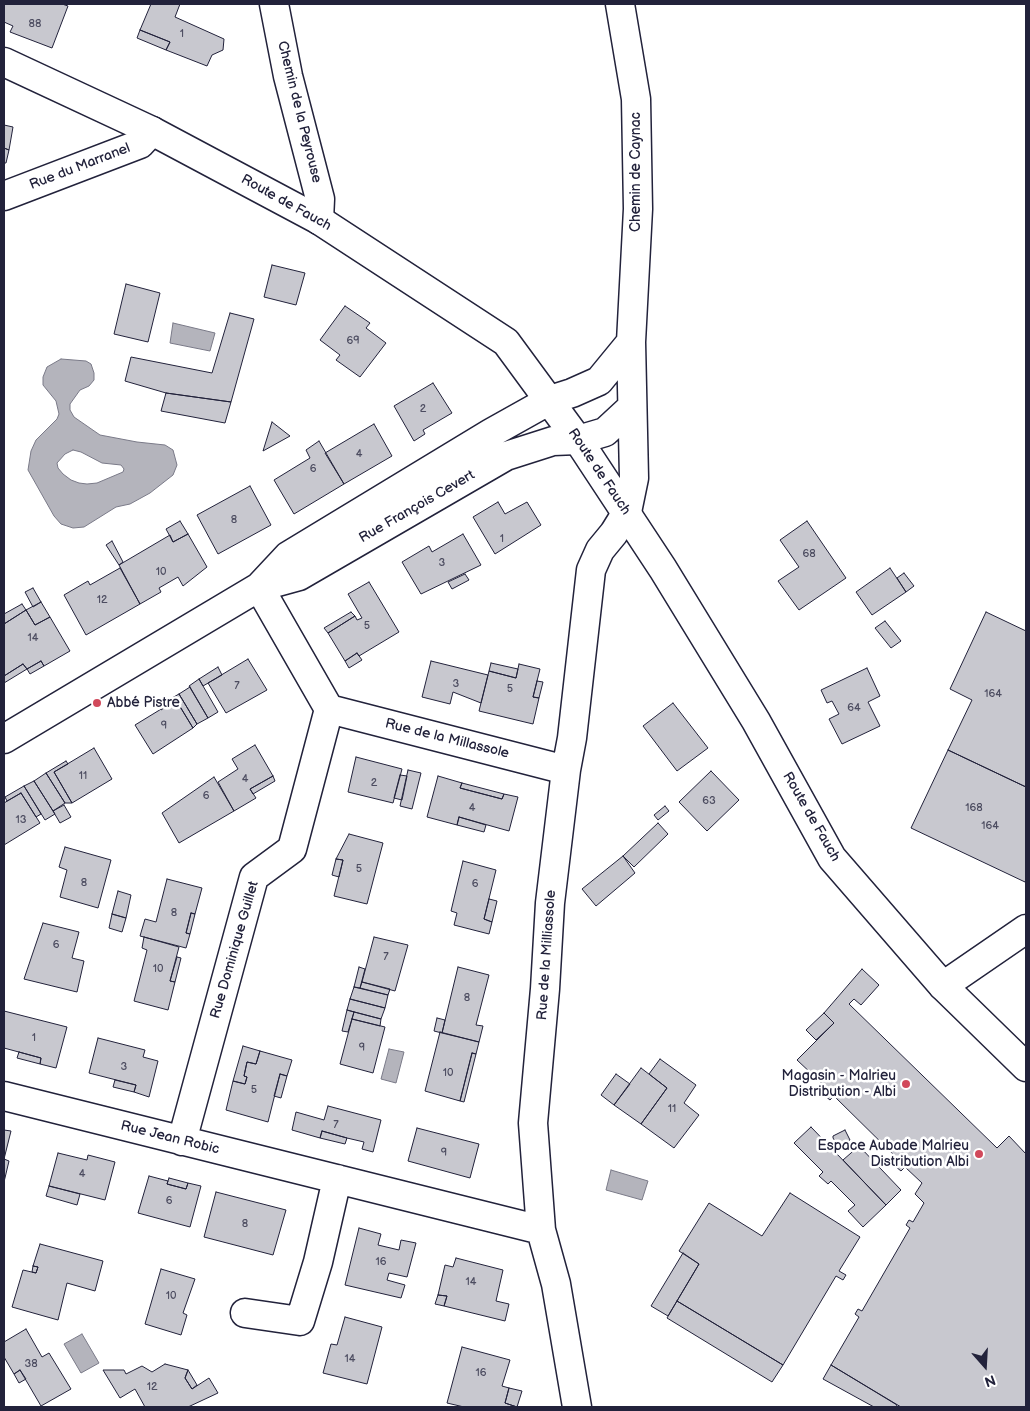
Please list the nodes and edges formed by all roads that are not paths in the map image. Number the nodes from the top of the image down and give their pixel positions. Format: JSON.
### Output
{"nodes":[{"id":1,"x":274,"y":4,"type":"edge"},
{"id":2,"x":620,"y":4,"type":"edge"},
{"id":3,"x":4,"y":62,"type":"edge"},
{"id":4,"x":152,"y":131,"type":"junction"},
{"id":5,"x":4,"y":196,"type":"edge"},
{"id":6,"x":319,"y":220,"type":"junction"},
{"id":7,"x":631,"y":342,"type":"junction"},
{"id":8,"x":550,"y":400,"type":"junction"},
{"id":9,"x":632,"y":407,"type":"junction"},
{"id":10,"x":578,"y":440,"type":"junction"},
{"id":11,"x":627,"y":512,"type":"junction"},
{"id":12,"x":259,"y":587,"type":"junction"},
{"id":13,"x":329,"y":709,"type":"junction"},
{"id":14,"x":4,"y":739,"type":"edge"},
{"id":15,"x":566,"y":770,"type":"junction"},
{"id":16,"x":1026,"y":929,"type":"edge"},
{"id":17,"x":943,"y":986,"type":"junction"},
{"id":18,"x":1026,"y":1067,"type":"edge"},
{"id":19,"x":4,"y":1096,"type":"edge"},
{"id":20,"x":182,"y":1141,"type":"junction"},
{"id":21,"x":337,"y":1179,"type":"junction"},
{"id":22,"x":541,"y":1230,"type":"junction"},
{"id":23,"x":245,"y":1313,"type":"dead end"},
{"id":24,"x":577,"y":1407,"type":"edge"}],
"edges":[{"from":1,"to":6,"type":"street","name":"Chemin de la Peyrouse"},
{"from":2,"to":7,"type":"street","name":"Chemin de Caynac"},
{"from":3,"to":4,"type":"street","name":"Route de Fauch"},
{"from":4,"to":5,"type":"street","name":"Rue du Marranel"},
{"from":4,"to":6,"type":"street","name":"Route de Fauch"},
{"from":6,"to":8,"type":"street","name":"Route de Fauch"},
{"from":7,"to":8,"type":"street"},
{"from":7,"to":9,"type":"street","name":"Chemin de Caynac"},
{"from":8,"to":10,"type":"street","name":"Route de Fauch"},
{"from":8,"to":12,"type":"street","name":"Rue François Cevert"},
{"from":9,"to":10,"type":"street"},
{"from":9,"to":11,"type":"street","name":"Chemin de Caynac"},
{"from":10,"to":11,"type":"street","name":"Route de Fauch"},
{"from":10,"to":12,"type":"street","name":"Rue François Cevert"},
{"from":11,"to":15,"type":"street","name":"Rue de la Milliassole"},
{"from":11,"to":17,"type":"street","name":"Route de Fauch"},
{"from":12,"to":13,"type":"street"},
{"from":12,"to":14,"type":"street","name":"Rue François Cevert"},
{"from":13,"to":15,"type":"street","name":"Rue de la Millassole"},
{"from":13,"to":20,"type":"street","name":"Rue Dominique Guillet"},
{"from":15,"to":22,"type":"street","name":"Rue de la Milliassole"},
{"from":16,"to":17,"type":"street"},
{"from":17,"to":18,"type":"street","name":"Route de Fauch"},
{"from":19,"to":20,"type":"street","name":"Rue Jean Robic"},
{"from":20,"to":21,"type":"street","name":"Rue Jean Robic"},
{"from":21,"to":22,"type":"street","name":"Rue Jean Robic"},
{"from":21,"to":23,"type":"street"},
{"from":22,"to":24,"type":"street","name":"Rue de la Milliassole"}]}
